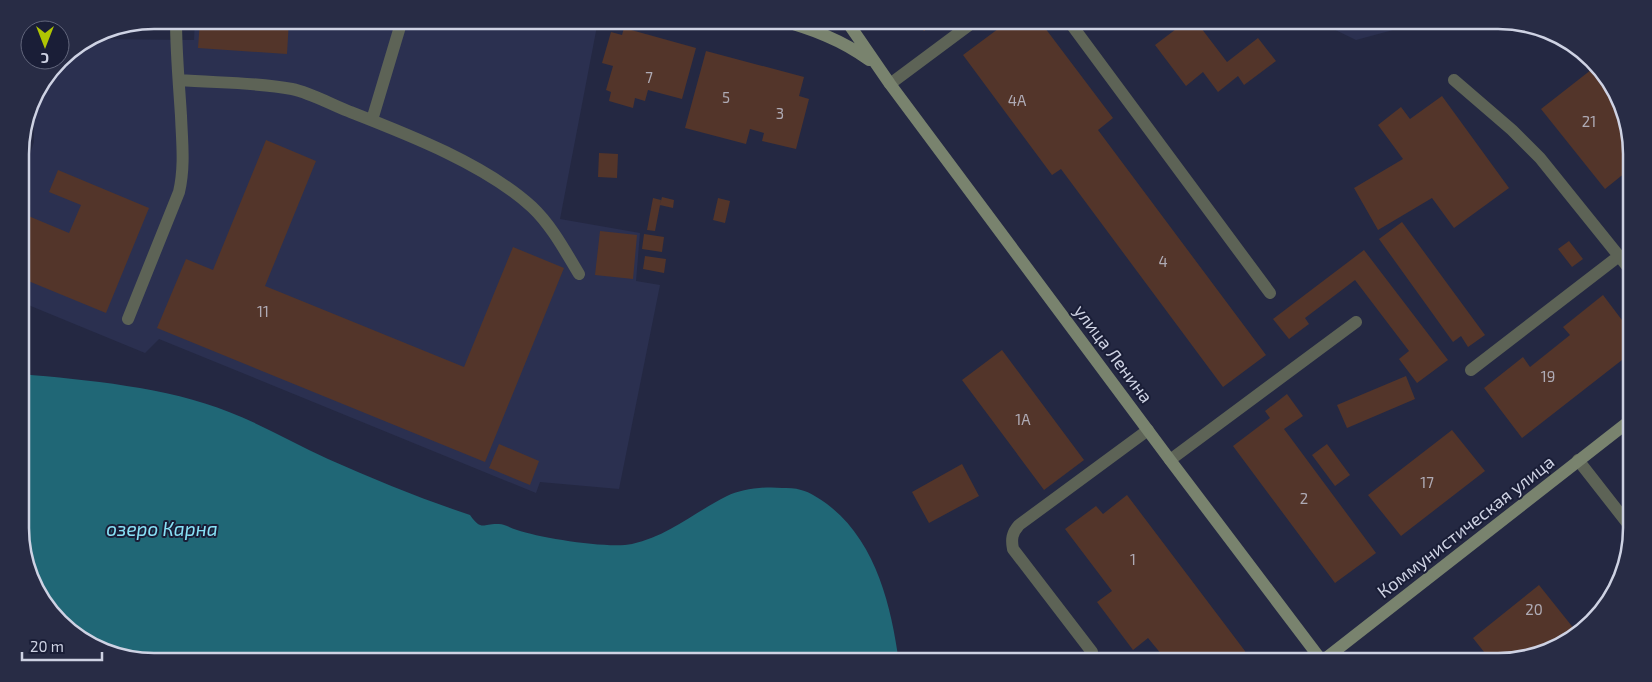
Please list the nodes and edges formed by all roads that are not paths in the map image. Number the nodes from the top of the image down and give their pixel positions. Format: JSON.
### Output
{"nodes":[{"id":1,"x":176,"y":29,"type":"edge"},
{"id":2,"x":399,"y":29,"type":"edge"},
{"id":3,"x":807,"y":29,"type":"edge"},
{"id":4,"x":852,"y":29,"type":"edge"},
{"id":5,"x":964,"y":29,"type":"edge"},
{"id":6,"x":1075,"y":29,"type":"edge"},
{"id":7,"x":877,"y":65,"type":"junction"},
{"id":8,"x":178,"y":80,"type":"junction"},
{"id":9,"x":1454,"y":80,"type":"dead end"},
{"id":10,"x":890,"y":84,"type":"junction"},
{"id":11,"x":372,"y":120,"type":"junction"},
{"id":12,"x":1620,"y":256,"type":"junction"},
{"id":13,"x":1623,"y":260,"type":"edge"},
{"id":14,"x":579,"y":274,"type":"dead end"},
{"id":15,"x":1270,"y":293,"type":"dead end"},
{"id":16,"x":128,"y":318,"type":"dead end"},
{"id":17,"x":1356,"y":322,"type":"dead end"},
{"id":18,"x":1471,"y":370,"type":"dead end"},
{"id":19,"x":1623,"y":426,"type":"edge"},
{"id":20,"x":1148,"y":430,"type":"junction"},
{"id":21,"x":1170,"y":460,"type":"junction"},
{"id":22,"x":1578,"y":460,"type":"junction"},
{"id":23,"x":1623,"y":518,"type":"edge"},
{"id":24,"x":1092,"y":652,"type":"dead end"},
{"id":25,"x":1315,"y":653,"type":"edge"},
{"id":26,"x":1333,"y":653,"type":"edge"}],
"edges":[{"from":1,"to":8,"type":"street"},
{"from":2,"to":11,"type":"street"},
{"from":3,"to":7,"type":"main road","name":"улица Ленина"},
{"from":4,"to":7,"type":"main road","name":"улица Ленина"},
{"from":5,"to":10,"type":"street"},
{"from":6,"to":15,"type":"street"},
{"from":7,"to":10,"type":"main road","name":"улица Ленина"},
{"from":8,"to":11,"type":"street"},
{"from":8,"to":16,"type":"street"},
{"from":9,"to":12,"type":"street"},
{"from":10,"to":20,"type":"main road","name":"улица Ленина"},
{"from":11,"to":14,"type":"street"},
{"from":12,"to":13,"type":"street"},
{"from":12,"to":18,"type":"street"},
{"from":17,"to":21,"type":"street"},
{"from":19,"to":22,"type":"main road","name":"Коммунистическая улица"},
{"from":20,"to":21,"type":"main road","name":"улица Ленина"},
{"from":20,"to":24,"type":"street"},
{"from":21,"to":25,"type":"main road","name":"улица Ленина"},
{"from":22,"to":23,"type":"street"},
{"from":22,"to":26,"type":"main road","name":"Коммунистическая улица"}]}
